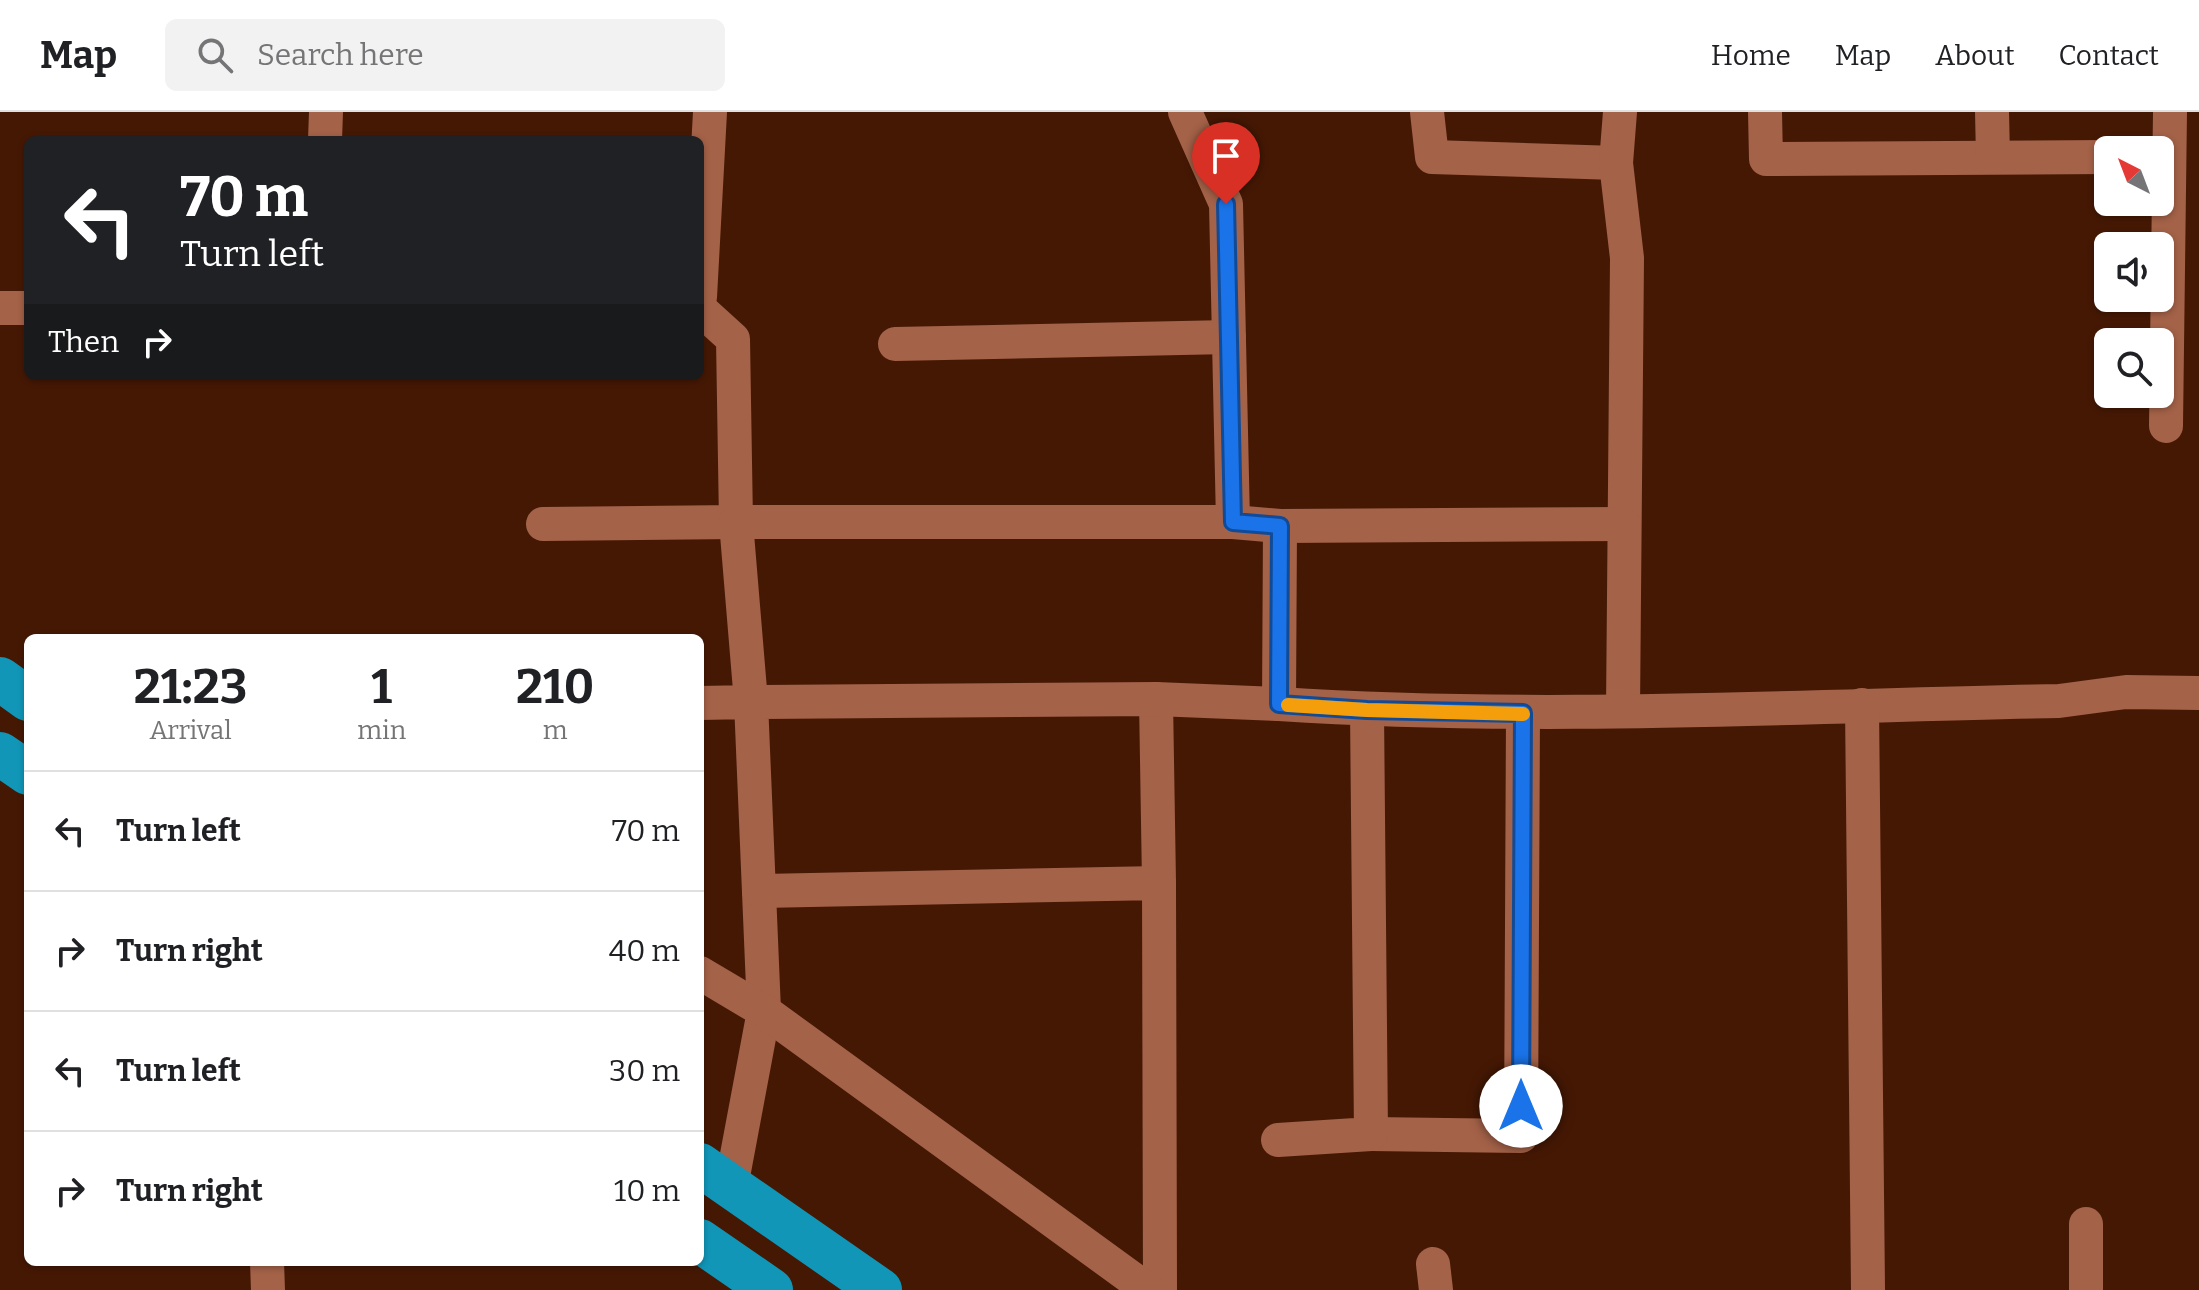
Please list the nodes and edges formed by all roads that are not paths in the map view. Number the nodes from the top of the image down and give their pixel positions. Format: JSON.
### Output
{"nodes":[{"id":1,"x":326,"y":112,"type":"edge"},
{"id":2,"x":710,"y":112,"type":"edge"},
{"id":3,"x":1185,"y":112,"type":"edge"},
{"id":4,"x":1427,"y":112,"type":"edge"},
{"id":5,"x":1620,"y":112,"type":"edge"},
{"id":6,"x":1765,"y":112,"type":"edge"},
{"id":7,"x":1992,"y":112,"type":"edge"},
{"id":8,"x":2170,"y":112,"type":"edge"},
{"id":9,"x":325,"y":136,"type":"edge"},
{"id":10,"x":2167,"y":136,"type":"edge"},
{"id":11,"x":1993,"y":157,"type":"junction"},
{"id":12,"x":2094,"y":157,"type":"edge"},
{"id":13,"x":1616,"y":163,"type":"junction"},
{"id":14,"x":2165,"y":216,"type":"edge"},
{"id":15,"x":704,"y":223,"type":"edge"},
{"id":16,"x":0,"y":308,"type":"edge"},
{"id":17,"x":24,"y":308,"type":"edge"},
{"id":18,"x":704,"y":313,"type":"edge"},
{"id":19,"x":1229,"y":337,"type":"junction"},
{"id":20,"x":895,"y":344,"type":"dead end"},
{"id":21,"x":2166,"y":426,"type":"dead end"},
{"id":22,"x":736,"y":522,"type":"junction"},
{"id":23,"x":1233,"y":522,"type":"junction"},
{"id":24,"x":543,"y":524,"type":"dead end"},
{"id":25,"x":1624,"y":524,"type":"junction"},
{"id":26,"x":1280,"y":526,"type":"junction"},
{"id":27,"x":0,"y":679,"type":"edge"},
{"id":28,"x":2199,"y":693,"type":"edge"},
{"id":29,"x":24,"y":696,"type":"edge"},
{"id":30,"x":1156,"y":699,"type":"junction"},
{"id":31,"x":751,"y":702,"type":"junction"},
{"id":32,"x":704,"y":703,"type":"edge"},
{"id":33,"x":1279,"y":704,"type":"junction"},
{"id":34,"x":1862,"y":705,"type":"junction"},
{"id":35,"x":1367,"y":710,"type":"junction"},
{"id":36,"x":1623,"y":710,"type":"junction"},
{"id":37,"x":1523,"y":713,"type":"junction"},
{"id":38,"x":0,"y":754,"type":"edge"},
{"id":39,"x":24,"y":770,"type":"edge"},
{"id":40,"x":1159,"y":883,"type":"junction"},
{"id":41,"x":759,"y":891,"type":"junction"},
{"id":42,"x":704,"y":975,"type":"edge"},
{"id":43,"x":764,"y":1011,"type":"junction"},
{"id":44,"x":1371,"y":1134,"type":"junction"},
{"id":45,"x":1278,"y":1140,"type":"dead end"},
{"id":46,"x":716,"y":1176,"type":"edge"},
{"id":47,"x":2086,"y":1224,"type":"dead end"},
{"id":48,"x":704,"y":1244,"type":"edge"},
{"id":49,"x":267,"y":1266,"type":"edge"},
{"id":50,"x":268,"y":1290,"type":"edge"},
{"id":51,"x":771,"y":1290,"type":"edge"},
{"id":52,"x":880,"y":1290,"type":"edge"},
{"id":53,"x":1148,"y":1290,"type":"edge"},
{"id":54,"x":1160,"y":1290,"type":"edge"},
{"id":55,"x":1868,"y":1290,"type":"edge"},
{"id":56,"x":2086,"y":1290,"type":"edge"}],
"edges":[{"from":1,"to":9,"type":"street"},
{"from":2,"to":15,"type":"street"},
{"from":3,"to":19,"type":"street"},
{"from":4,"to":13,"type":"street"},
{"from":5,"to":13,"type":"street"},
{"from":6,"to":11,"type":"street"},
{"from":7,"to":11,"type":"street"},
{"from":8,"to":10,"type":"street"},
{"from":11,"to":12,"type":"street"},
{"from":13,"to":25,"type":"street"},
{"from":14,"to":21,"type":"street"},
{"from":16,"to":17,"type":"street"},
{"from":18,"to":22,"type":"street"},
{"from":19,"to":20,"type":"street"},
{"from":19,"to":23,"type":"street"},
{"from":22,"to":23,"type":"street"},
{"from":22,"to":24,"type":"street"},
{"from":22,"to":31,"type":"street"},
{"from":23,"to":26,"type":"street"},
{"from":25,"to":26,"type":"street"},
{"from":25,"to":36,"type":"street"},
{"from":26,"to":33,"type":"street"},
{"from":27,"to":29,"type":"highway"},
{"from":28,"to":34,"type":"street"},
{"from":30,"to":31,"type":"street"},
{"from":30,"to":33,"type":"street"},
{"from":30,"to":40,"type":"street"},
{"from":31,"to":32,"type":"street"},
{"from":31,"to":41,"type":"street"},
{"from":33,"to":35,"type":"street"},
{"from":34,"to":36,"type":"street"},
{"from":34,"to":55,"type":"street"},
{"from":35,"to":37,"type":"street"},
{"from":35,"to":44,"type":"street"},
{"from":36,"to":37,"type":"street"},
{"from":37,"to":44,"type":"street"},
{"from":38,"to":39,"type":"highway"},
{"from":40,"to":41,"type":"street"},
{"from":40,"to":54,"type":"street"},
{"from":41,"to":43,"type":"street"},
{"from":42,"to":43,"type":"street"},
{"from":43,"to":46,"type":"street"},
{"from":43,"to":53,"type":"street"},
{"from":44,"to":45,"type":"street"},
{"from":46,"to":52,"type":"highway"},
{"from":47,"to":56,"type":"street"},
{"from":48,"to":51,"type":"highway"},
{"from":49,"to":50,"type":"street"}]}
